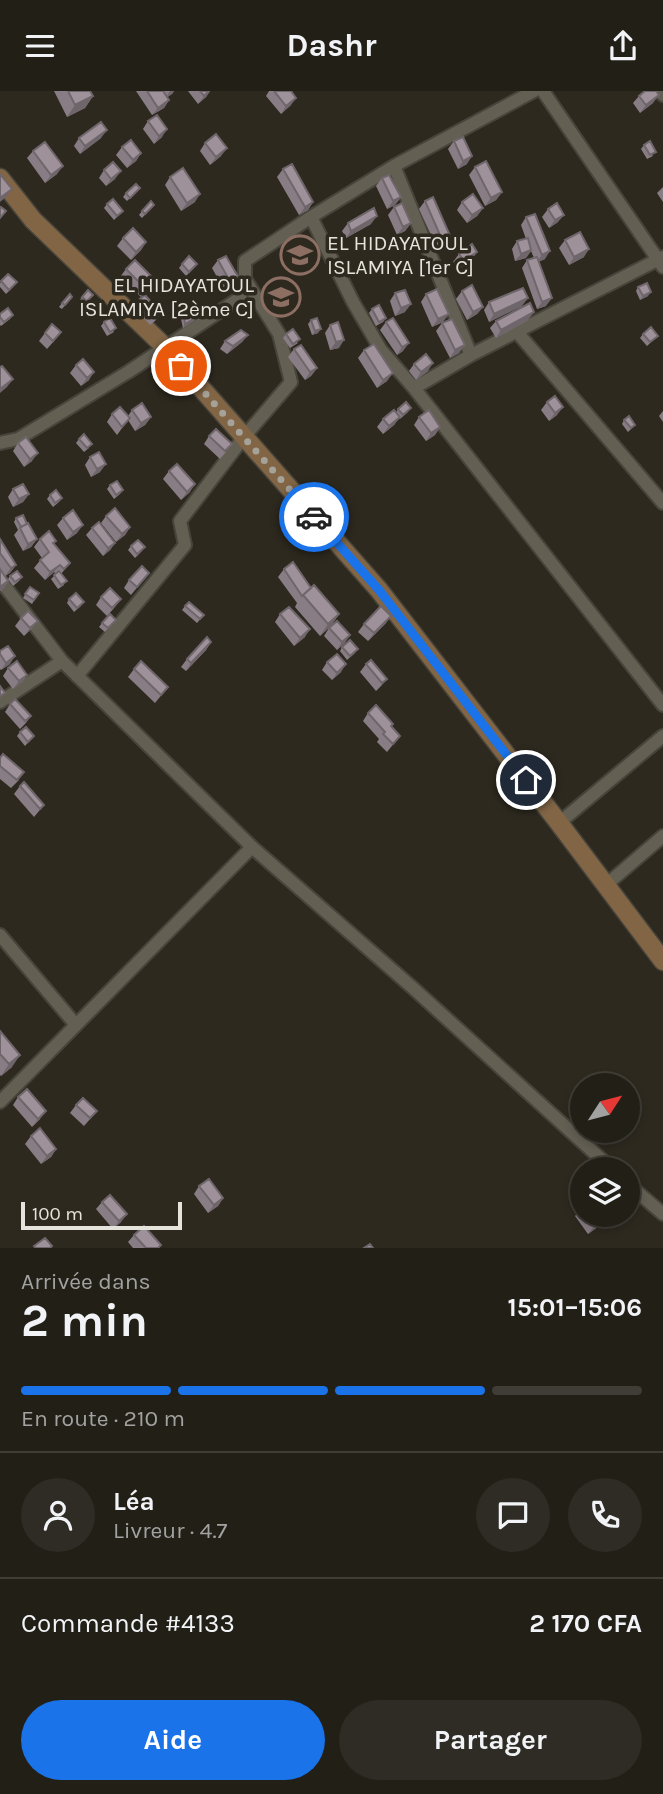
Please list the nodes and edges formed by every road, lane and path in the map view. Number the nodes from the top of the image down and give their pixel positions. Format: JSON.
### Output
{"nodes":[{"id":1,"x":534,"y":91,"type":"edge"},
{"id":2,"x":543,"y":91,"type":"edge"},
{"id":3,"x":394,"y":166,"type":"junction"},
{"id":4,"x":0,"y":178,"type":"edge"},
{"id":5,"x":311,"y":217,"type":"junction"},
{"id":6,"x":661,"y":262,"type":"edge"},
{"id":7,"x":245,"y":279,"type":"junction"},
{"id":8,"x":517,"y":332,"type":"junction"},
{"id":9,"x":166,"y":348,"type":"junction"},
{"id":10,"x":471,"y":355,"type":"junction"},
{"id":11,"x":414,"y":389,"type":"junction"},
{"id":12,"x":244,"y":437,"type":"junction"},
{"id":13,"x":0,"y":443,"type":"edge"},
{"id":14,"x":663,"y":503,"type":"edge"},
{"id":15,"x":0,"y":580,"type":"edge"},
{"id":16,"x":62,"y":661,"type":"junction"},
{"id":17,"x":76,"y":676,"type":"junction"},
{"id":18,"x":0,"y":702,"type":"edge"},
{"id":19,"x":663,"y":705,"type":"edge"},
{"id":20,"x":663,"y":736,"type":"edge"},
{"id":21,"x":559,"y":823,"type":"junction"},
{"id":22,"x":663,"y":836,"type":"edge"},
{"id":23,"x":252,"y":847,"type":"junction"},
{"id":24,"x":606,"y":885,"type":"junction"},
{"id":25,"x":0,"y":935,"type":"edge"},
{"id":26,"x":663,"y":961,"type":"edge"},
{"id":27,"x":76,"y":1025,"type":"junction"},
{"id":28,"x":0,"y":1102,"type":"edge"},
{"id":29,"x":599,"y":1157,"type":"edge"},
{"id":30,"x":640,"y":1195,"type":"edge"},
{"id":31,"x":663,"y":1215,"type":"edge"}],
"edges":[{"from":1,"to":3,"type":"street"},
{"from":2,"to":6,"type":"street"},
{"from":3,"to":5,"type":"street"},
{"from":3,"to":10,"type":"street"},
{"from":4,"to":9,"type":"street"},
{"from":5,"to":7,"type":"street"},
{"from":5,"to":11,"type":"street"},
{"from":6,"to":8,"type":"street"},
{"from":7,"to":9,"type":"street"},
{"from":7,"to":12,"type":"street"},
{"from":8,"to":10,"type":"street"},
{"from":8,"to":14,"type":"street"},
{"from":9,"to":12,"type":"street"},
{"from":9,"to":13,"type":"street"},
{"from":10,"to":11,"type":"street"},
{"from":11,"to":19,"type":"street"},
{"from":12,"to":17,"type":"street"},
{"from":12,"to":21,"type":"street"},
{"from":15,"to":16,"type":"street"},
{"from":16,"to":17,"type":"street"},
{"from":16,"to":18,"type":"street"},
{"from":17,"to":23,"type":"street"},
{"from":20,"to":21,"type":"street"},
{"from":21,"to":24,"type":"street"},
{"from":22,"to":24,"type":"street"},
{"from":23,"to":27,"type":"street"},
{"from":23,"to":29,"type":"street"},
{"from":24,"to":26,"type":"street"},
{"from":25,"to":27,"type":"street"},
{"from":27,"to":28,"type":"street"},
{"from":30,"to":31,"type":"street"}]}
